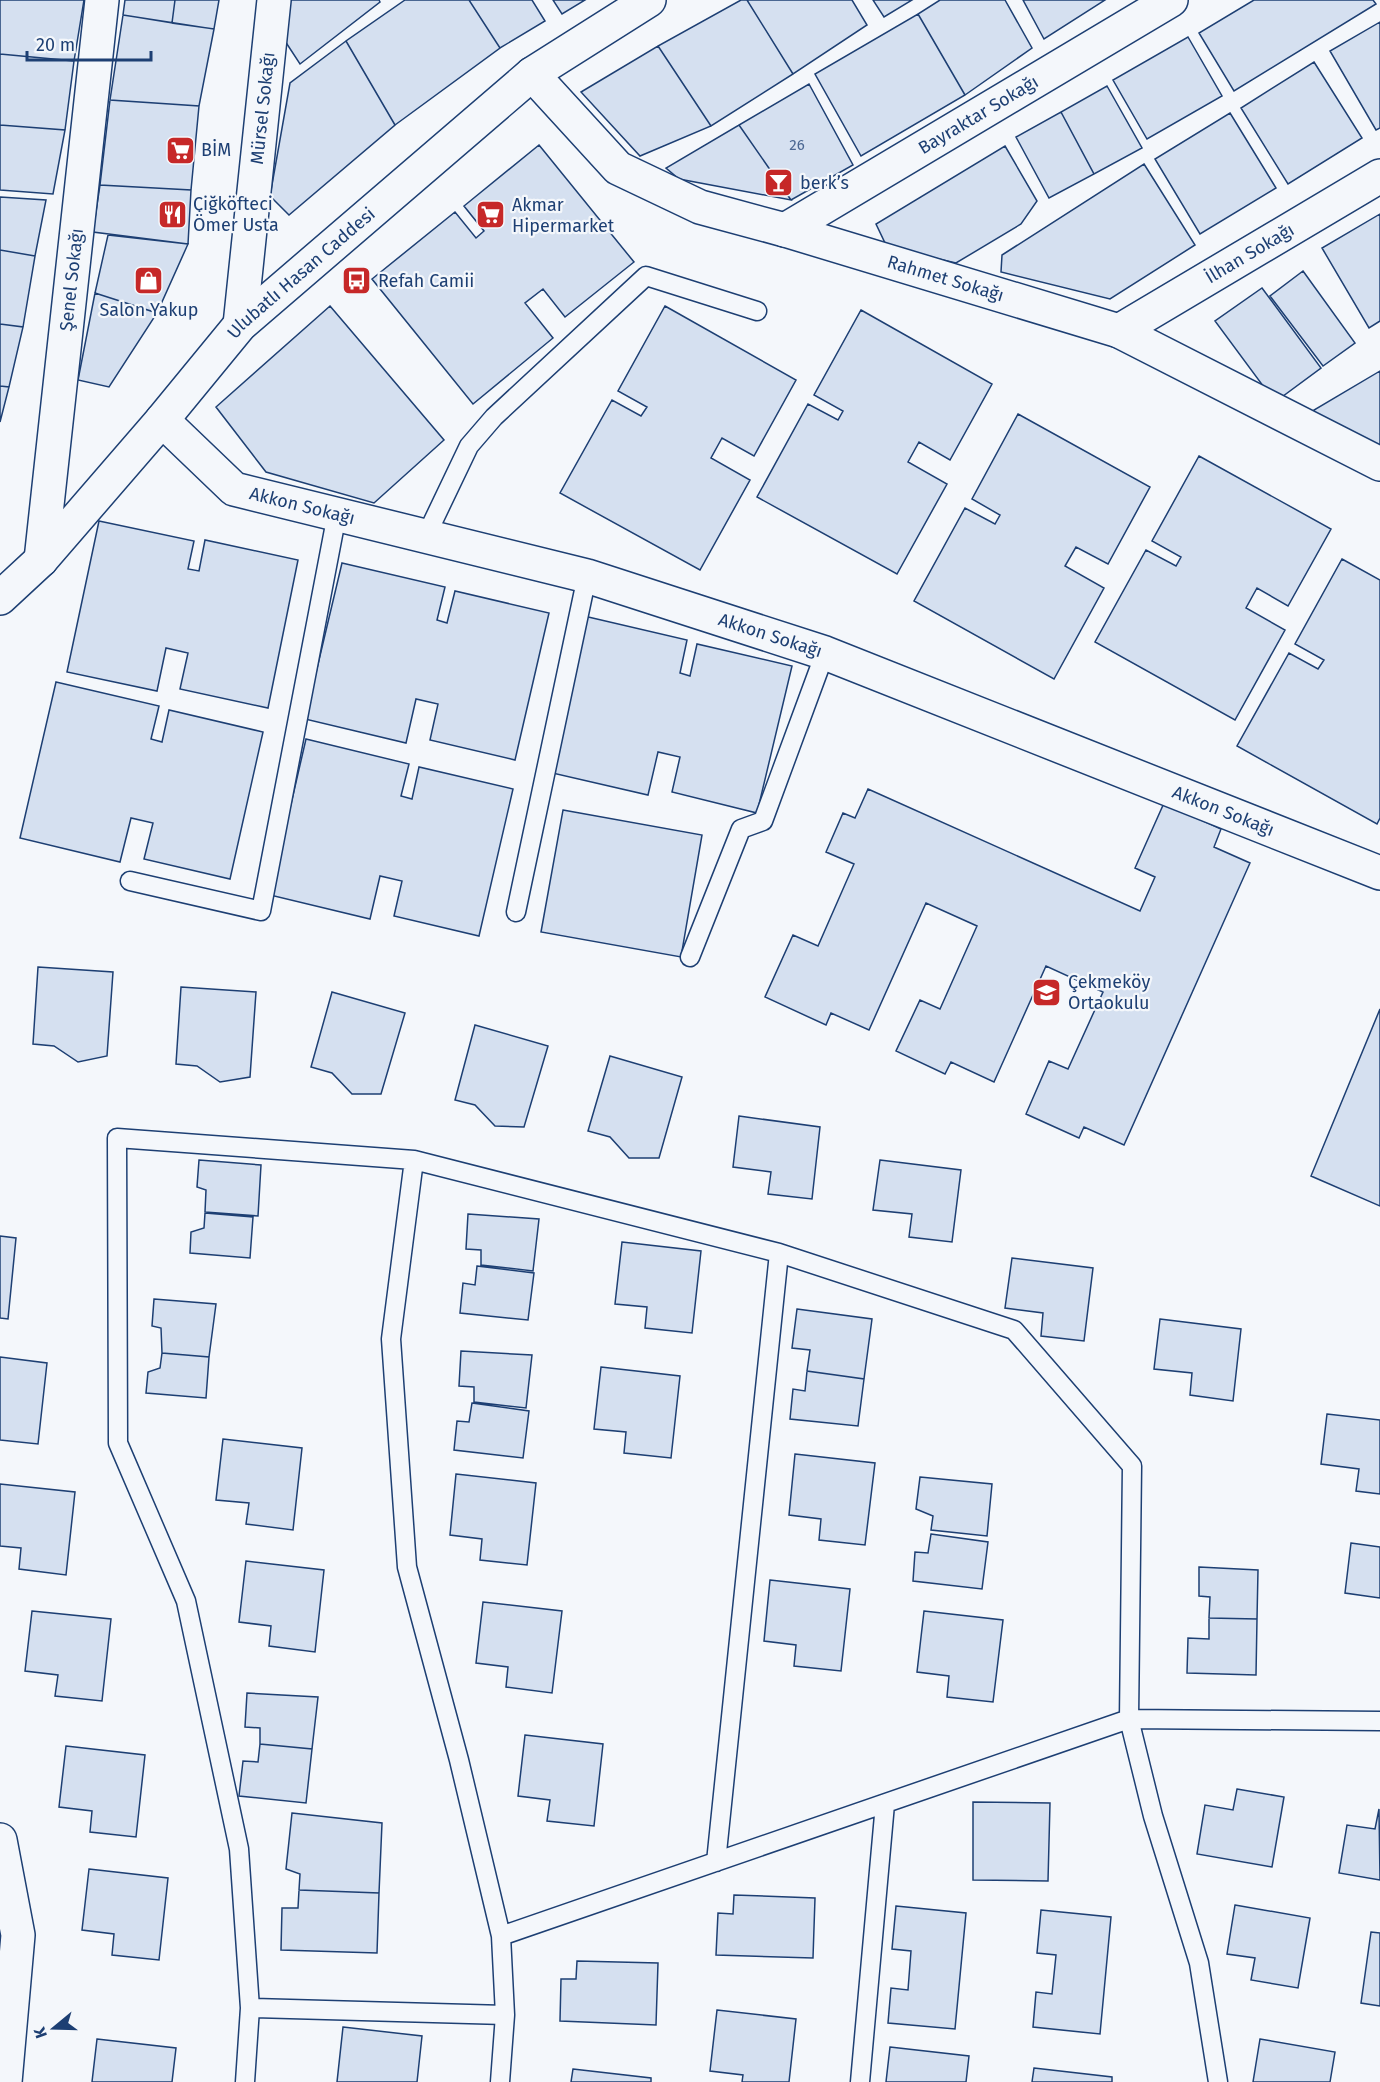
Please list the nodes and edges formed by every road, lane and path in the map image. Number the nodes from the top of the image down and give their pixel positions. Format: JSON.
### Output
{"nodes":[{"id":1,"x":102,"y":0,"type":"edge"},
{"id":2,"x":274,"y":0,"type":"edge"},
{"id":3,"x":649,"y":0,"type":"edge"},
{"id":4,"x":1171,"y":0,"type":"edge"},
{"id":5,"x":532,"y":74,"type":"junction"},
{"id":6,"x":1380,"y":176,"type":"edge"},
{"id":7,"x":785,"y":230,"type":"junction"},
{"id":8,"x":757,"y":311,"type":"dead end"},
{"id":9,"x":240,"y":324,"type":"junction"},
{"id":10,"x":1119,"y":331,"type":"junction"},
{"id":11,"x":162,"y":420,"type":"junction"},
{"id":12,"x":1380,"y":464,"type":"edge"},
{"id":13,"x":337,"y":514,"type":"junction"},
{"id":14,"x":426,"y":536,"type":"junction"},
{"id":15,"x":41,"y":560,"type":"junction"},
{"id":16,"x":587,"y":576,"type":"junction"},
{"id":17,"x":0,"y":598,"type":"edge"},
{"id":18,"x":825,"y":653,"type":"junction"},
{"id":19,"x":1380,"y":873,"type":"edge"},
{"id":20,"x":130,"y":880,"type":"dead end"},
{"id":21,"x":516,"y":912,"type":"dead end"},
{"id":22,"x":690,"y":957,"type":"dead end"},
{"id":23,"x":414,"y":1160,"type":"junction"},
{"id":24,"x":779,"y":1253,"type":"junction"},
{"id":25,"x":1130,"y":1719,"type":"junction"},
{"id":26,"x":1380,"y":1721,"type":"edge"},
{"id":27,"x":885,"y":1804,"type":"junction"},
{"id":28,"x":0,"y":1840,"type":"edge"},
{"id":29,"x":716,"y":1862,"type":"junction"},
{"id":30,"x":501,"y":1936,"type":"junction"},
{"id":31,"x":250,"y":2008,"type":"junction"},
{"id":32,"x":505,"y":2016,"type":"junction"},
{"id":33,"x":5,"y":2082,"type":"edge"},
{"id":34,"x":245,"y":2082,"type":"edge"},
{"id":35,"x":500,"y":2082,"type":"edge"},
{"id":36,"x":860,"y":2082,"type":"edge"},
{"id":37,"x":1218,"y":2082,"type":"edge"}],
"edges":[{"from":1,"to":15,"type":"street","name":"Şenel Sokağı"},
{"from":2,"to":9,"type":"street","name":"Mürsel Sokağı"},
{"from":3,"to":5,"type":"street","name":"Ulubatlı Hasan Caddesi"},
{"from":4,"to":7,"type":"street","name":"Bayraktar Sokağı"},
{"from":5,"to":7,"type":"street","name":"Rahmet Sokağı"},
{"from":5,"to":9,"type":"street","name":"Ulubatlı Hasan Caddesi"},
{"from":6,"to":10,"type":"street","name":"İlhan Sokağı"},
{"from":7,"to":10,"type":"street","name":"Rahmet Sokağı"},
{"from":8,"to":14,"type":"lane"},
{"from":9,"to":11,"type":"street","name":"Ulubatlı Hasan Caddesi"},
{"from":10,"to":12,"type":"street","name":"Rahmet Sokağı"},
{"from":11,"to":13,"type":"street","name":"Akkon Sokağı"},
{"from":11,"to":15,"type":"street","name":"Ulubatlı Hasan Caddesi"},
{"from":13,"to":14,"type":"street","name":"Akkon Sokağı"},
{"from":13,"to":20,"type":"lane"},
{"from":14,"to":16,"type":"street","name":"Akkon Sokağı"},
{"from":15,"to":17,"type":"street","name":"Ulubatlı Hasan Caddesi"},
{"from":16,"to":18,"type":"street","name":"Akkon Sokağı"},
{"from":16,"to":21,"type":"lane"},
{"from":18,"to":19,"type":"street","name":"Akkon Sokağı"},
{"from":18,"to":22,"type":"lane"},
{"from":23,"to":24,"type":"lane"},
{"from":23,"to":30,"type":"lane"},
{"from":23,"to":31,"type":"lane"},
{"from":24,"to":25,"type":"lane"},
{"from":24,"to":29,"type":"lane"},
{"from":25,"to":26,"type":"lane"},
{"from":25,"to":27,"type":"lane"},
{"from":25,"to":37,"type":"lane"},
{"from":27,"to":29,"type":"lane"},
{"from":27,"to":36,"type":"lane"},
{"from":28,"to":33,"type":"street"},
{"from":29,"to":30,"type":"lane"},
{"from":30,"to":32,"type":"lane"},
{"from":31,"to":32,"type":"lane"},
{"from":31,"to":34,"type":"lane"},
{"from":32,"to":35,"type":"lane"}]}
